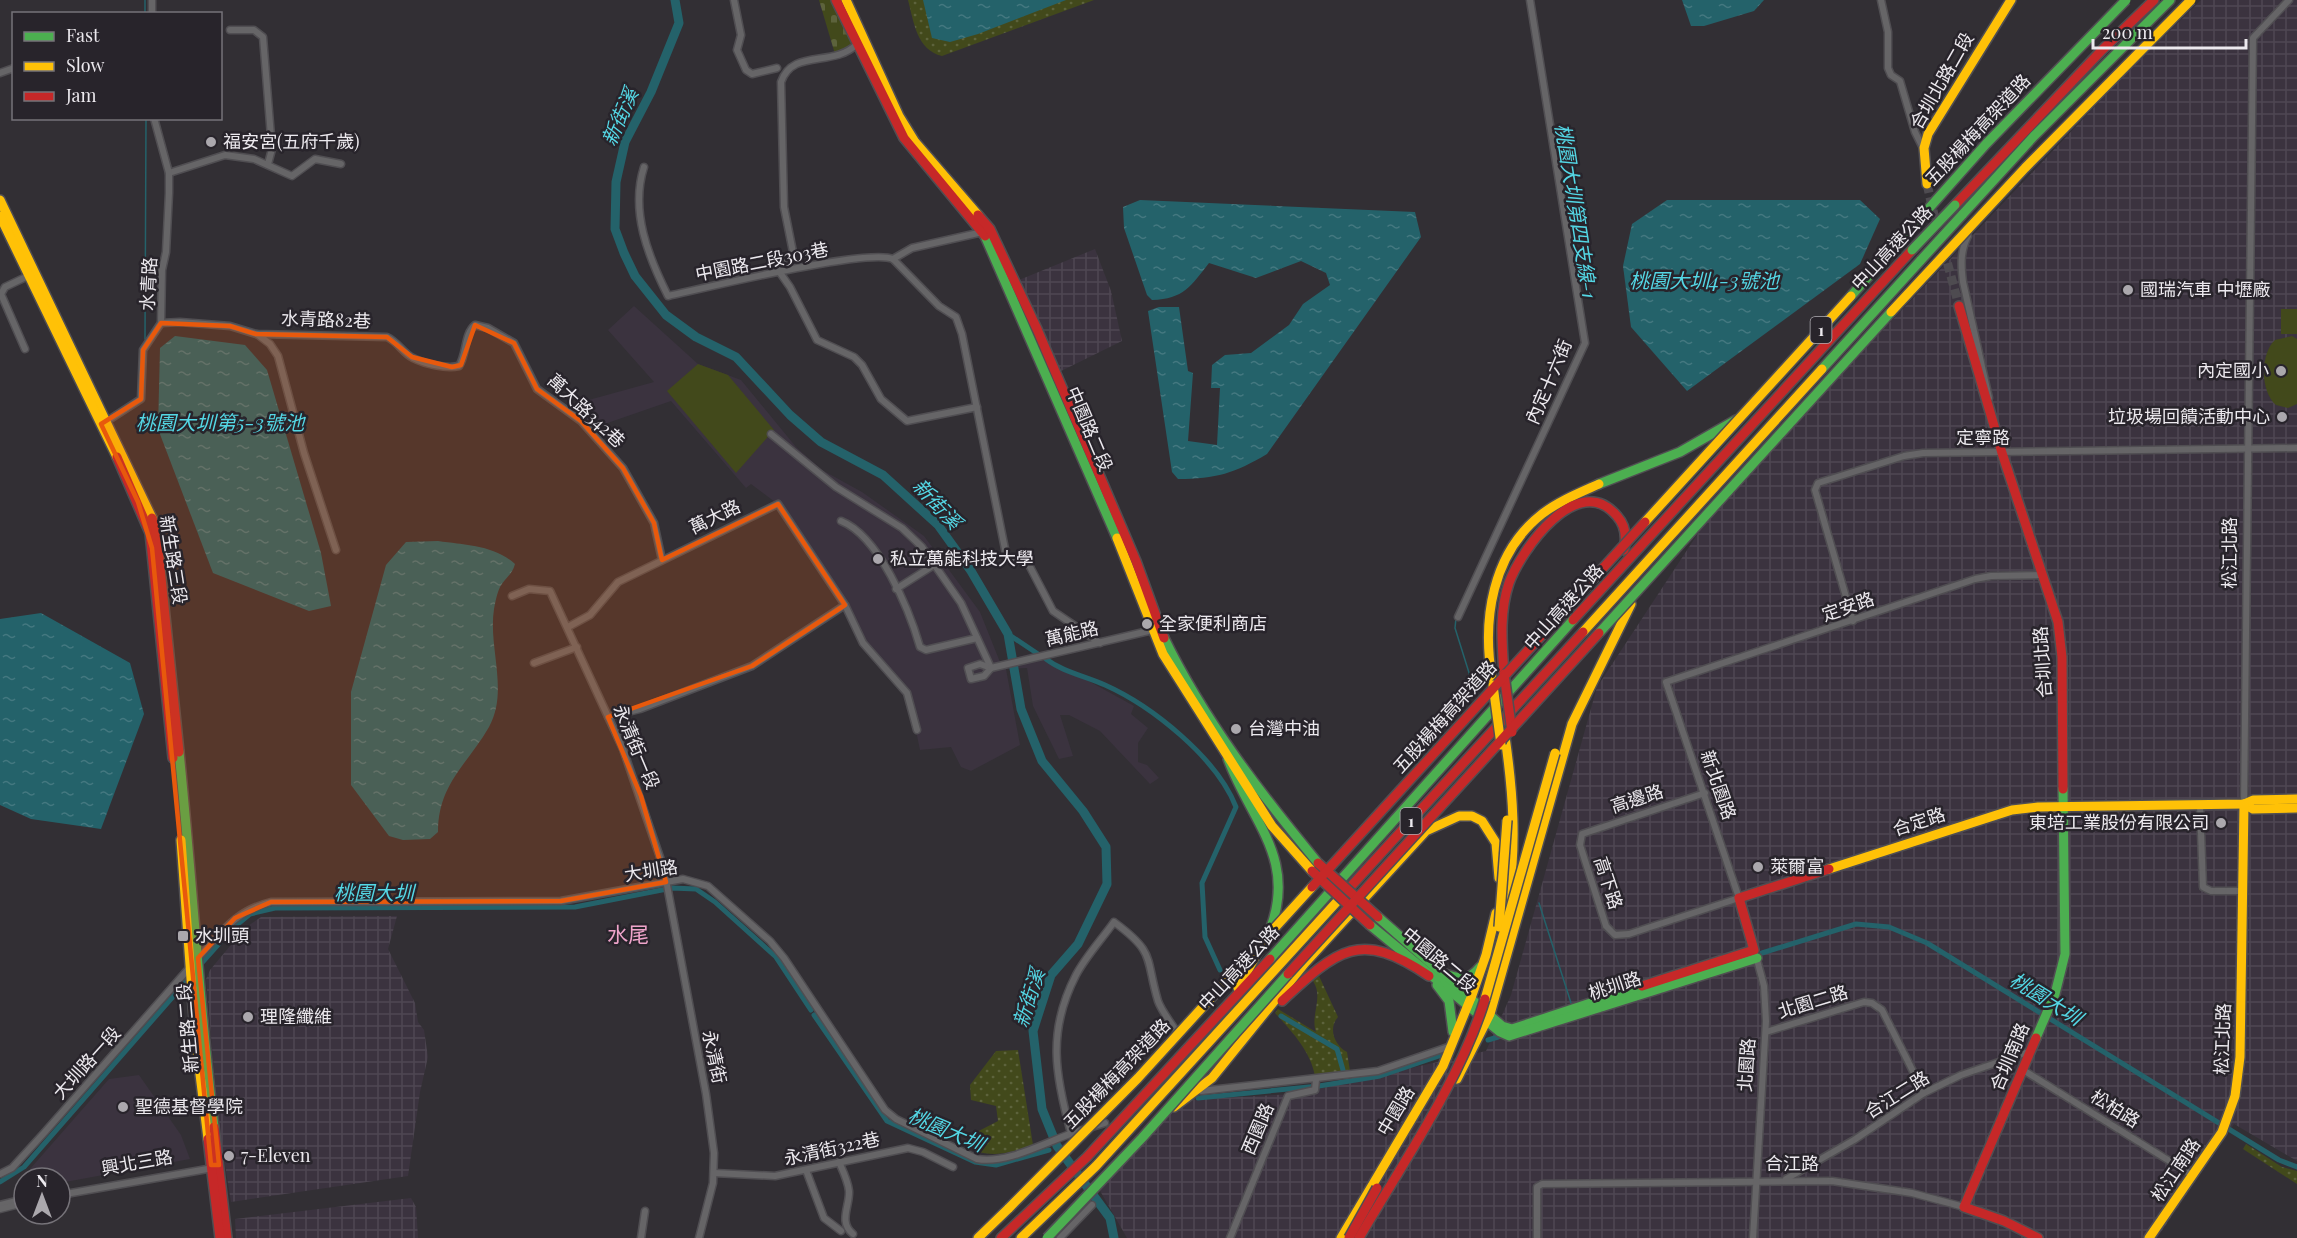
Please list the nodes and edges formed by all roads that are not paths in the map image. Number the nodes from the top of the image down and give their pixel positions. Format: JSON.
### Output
{"nodes":[{"id":1,"x":734,"y":0,"type":"edge"},
{"id":2,"x":837,"y":0,"type":"edge"},
{"id":3,"x":846,"y":0,"type":"edge"},
{"id":4,"x":1530,"y":0,"type":"edge"},
{"id":5,"x":1881,"y":0,"type":"edge"},
{"id":6,"x":2011,"y":0,"type":"edge"},
{"id":7,"x":2126,"y":0,"type":"edge"},
{"id":8,"x":2154,"y":0,"type":"edge"},
{"id":9,"x":2170,"y":0,"type":"edge"},
{"id":10,"x":2190,"y":0,"type":"edge"},
{"id":11,"x":2289,"y":0,"type":"edge"},
{"id":12,"x":230,"y":30,"type":"dead end"},
{"id":13,"x":861,"y":42,"type":"junction"},
{"id":14,"x":777,"y":69,"type":"dead end"},
{"id":15,"x":155,"y":120,"type":"edge"},
{"id":16,"x":1924,"y":148,"type":"junction"},
{"id":17,"x":268,"y":164,"type":"junction"},
{"id":18,"x":341,"y":164,"type":"dead end"},
{"id":19,"x":644,"y":167,"type":"dead end"},
{"id":20,"x":169,"y":173,"type":"junction"},
{"id":21,"x":1927,"y":184,"type":"tunnel mouth"},
{"id":22,"x":0,"y":200,"type":"edge"},
{"id":23,"x":0,"y":216,"type":"edge"},
{"id":24,"x":987,"y":231,"type":"junction"},
{"id":25,"x":893,"y":259,"type":"junction"},
{"id":26,"x":780,"y":273,"type":"junction"},
{"id":27,"x":28,"y":276,"type":"junction"},
{"id":28,"x":1959,"y":306,"type":"tunnel mouth"},
{"id":29,"x":161,"y":323,"type":"junction"},
{"id":30,"x":488,"y":328,"type":"joint"},
{"id":31,"x":256,"y":334,"type":"junction"},
{"id":32,"x":25,"y":349,"type":"dead end"},
{"id":33,"x":1979,"y":349,"type":"junction"},
{"id":34,"x":1976,"y":364,"type":"junction"},
{"id":35,"x":1789,"y":384,"type":"junction"},
{"id":36,"x":976,"y":407,"type":"junction"},
{"id":37,"x":1990,"y":411,"type":"junction"},
{"id":38,"x":104,"y":423,"type":"junction"},
{"id":39,"x":771,"y":434,"type":"dead end"},
{"id":40,"x":2248,"y":448,"type":"junction"},
{"id":41,"x":2297,"y":448,"type":"edge"},
{"id":42,"x":2002,"y":453,"type":"junction"},
{"id":43,"x":1725,"y":474,"type":"junction"},
{"id":44,"x":841,"y":521,"type":"dead end"},
{"id":45,"x":336,"y":550,"type":"dead end"},
{"id":46,"x":662,"y":560,"type":"junction"},
{"id":47,"x":934,"y":565,"type":"junction"},
{"id":48,"x":2042,"y":575,"type":"junction"},
{"id":49,"x":896,"y":589,"type":"junction"},
{"id":50,"x":512,"y":596,"type":"dead end"},
{"id":51,"x":1630,"y":604,"type":"junction"},
{"id":52,"x":845,"y":605,"type":"junction"},
{"id":53,"x":1458,"y":617,"type":"dead end"},
{"id":54,"x":1853,"y":621,"type":"junction"},
{"id":55,"x":1570,"y":623,"type":"junction"},
{"id":56,"x":568,"y":627,"type":"junction"},
{"id":57,"x":1156,"y":629,"type":"junction"},
{"id":58,"x":977,"y":638,"type":"junction"},
{"id":59,"x":1100,"y":643,"type":"junction"},
{"id":60,"x":577,"y":647,"type":"junction"},
{"id":61,"x":534,"y":663,"type":"dead end"},
{"id":62,"x":1498,"y":677,"type":"junction"},
{"id":63,"x":1666,"y":682,"type":"joint"},
{"id":64,"x":608,"y":717,"type":"junction"},
{"id":65,"x":917,"y":730,"type":"dead end"},
{"id":66,"x":1506,"y":738,"type":"junction"},
{"id":67,"x":1228,"y":759,"type":"junction"},
{"id":68,"x":1705,"y":793,"type":"junction"},
{"id":69,"x":2297,"y":798,"type":"edge"},
{"id":70,"x":2244,"y":804,"type":"junction"},
{"id":71,"x":2200,"y":805,"type":"junction"},
{"id":72,"x":2062,"y":807,"type":"junction"},
{"id":73,"x":2297,"y":808,"type":"edge"},
{"id":74,"x":1580,"y":838,"type":"joint"},
{"id":75,"x":1513,"y":866,"type":"junction"},
{"id":76,"x":1315,"y":867,"type":"junction"},
{"id":77,"x":666,"y":882,"type":"junction"},
{"id":78,"x":2243,"y":891,"type":"junction"},
{"id":79,"x":1739,"y":898,"type":"junction"},
{"id":80,"x":1495,"y":919,"type":"junction"},
{"id":81,"x":1514,"y":924,"type":"junction"},
{"id":82,"x":1615,"y":935,"type":"joint"},
{"id":83,"x":1755,"y":954,"type":"junction"},
{"id":84,"x":1486,"y":956,"type":"junction"},
{"id":85,"x":198,"y":958,"type":"junction"},
{"id":86,"x":1420,"y":964,"type":"junction"},
{"id":87,"x":191,"y":966,"type":"junction"},
{"id":88,"x":1442,"y":973,"type":"junction"},
{"id":89,"x":1429,"y":976,"type":"junction"},
{"id":90,"x":196,"y":984,"type":"junction"},
{"id":91,"x":1469,"y":1002,"type":"junction"},
{"id":92,"x":1229,"y":1004,"type":"junction"},
{"id":93,"x":1479,"y":1010,"type":"junction"},
{"id":94,"x":1488,"y":1017,"type":"junction"},
{"id":95,"x":1256,"y":1023,"type":"junction"},
{"id":96,"x":1766,"y":1032,"type":"junction"},
{"id":97,"x":1178,"y":1034,"type":"dead end"},
{"id":98,"x":1452,"y":1041,"type":"junction"},
{"id":99,"x":2031,"y":1051,"type":"junction"},
{"id":100,"x":2023,"y":1070,"type":"junction"},
{"id":101,"x":1316,"y":1080,"type":"junction"},
{"id":102,"x":1202,"y":1090,"type":"dead end"},
{"id":103,"x":1924,"y":1093,"type":"junction"},
{"id":104,"x":1441,"y":1106,"type":"junction"},
{"id":105,"x":2228,"y":1120,"type":"joint"},
{"id":106,"x":1105,"y":1123,"type":"dead end"},
{"id":107,"x":1069,"y":1134,"type":"junction"},
{"id":108,"x":839,"y":1162,"type":"junction"},
{"id":109,"x":214,"y":1166,"type":"junction"},
{"id":110,"x":1096,"y":1166,"type":"junction"},
{"id":111,"x":953,"y":1167,"type":"dead end"},
{"id":112,"x":806,"y":1170,"type":"junction"},
{"id":113,"x":714,"y":1173,"type":"junction"},
{"id":114,"x":0,"y":1174,"type":"edge"},
{"id":115,"x":2192,"y":1175,"type":"junction"},
{"id":116,"x":1757,"y":1180,"type":"junction"},
{"id":117,"x":1786,"y":1180,"type":"junction"},
{"id":118,"x":72,"y":1191,"type":"edge"},
{"id":119,"x":1092,"y":1205,"type":"dead end"},
{"id":120,"x":1964,"y":1207,"type":"junction"},
{"id":121,"x":645,"y":1211,"type":"dead end"},
{"id":122,"x":841,"y":1231,"type":"dead end"},
{"id":123,"x":853,"y":1234,"type":"dead end"},
{"id":124,"x":220,"y":1238,"type":"edge"},
{"id":125,"x":227,"y":1238,"type":"edge"},
{"id":126,"x":641,"y":1238,"type":"edge"},
{"id":127,"x":699,"y":1238,"type":"edge"},
{"id":128,"x":978,"y":1238,"type":"edge"},
{"id":129,"x":1001,"y":1238,"type":"edge"},
{"id":130,"x":1021,"y":1238,"type":"edge"},
{"id":131,"x":1047,"y":1238,"type":"edge"},
{"id":132,"x":1060,"y":1238,"type":"edge"},
{"id":133,"x":1230,"y":1238,"type":"edge"},
{"id":134,"x":1341,"y":1238,"type":"edge"},
{"id":135,"x":1349,"y":1238,"type":"edge"},
{"id":136,"x":1361,"y":1238,"type":"edge"},
{"id":137,"x":1538,"y":1238,"type":"edge"},
{"id":138,"x":1753,"y":1238,"type":"edge"},
{"id":139,"x":2038,"y":1238,"type":"edge"},
{"id":140,"x":2149,"y":1238,"type":"edge"}],
"edges":[{"from":1,"to":14,"type":"street"},
{"from":2,"to":13,"type":"main road","name":"中園路二段"},
{"from":3,"to":13,"type":"main road","name":"中園路二段"},
{"from":4,"to":53,"type":"street","name":"內定十六街"},
{"from":5,"to":16,"type":"street"},
{"from":6,"to":16,"type":"main road","name":"合圳北路二段"},
{"from":7,"to":128,"type":"main road","name":"五股楊梅高架道路","number":"1","bridge":true},
{"from":8,"to":35,"type":"main road","name":"中山高速公路","number":"1","bridge":true},
{"from":9,"to":43,"type":"main road","name":"中山高速公路","number":"1","bridge":true},
{"from":10,"to":33,"type":"street"},
{"from":10,"to":131,"type":"main road","number":"1","bridge":true},
{"from":11,"to":40,"type":"street","name":"松江北路"},
{"from":12,"to":17,"type":"street"},
{"from":13,"to":24,"type":"main road","name":"中園路二段"},
{"from":13,"to":26,"type":"street"},
{"from":15,"to":20,"type":"street","name":"水青路"},
{"from":16,"to":21,"type":"main road","name":"合圳北路二段"},
{"from":17,"to":18,"type":"street"},
{"from":17,"to":20,"type":"street"},
{"from":19,"to":26,"type":"street","name":"中園路二段303巷"},
{"from":20,"to":29,"type":"street","name":"水青路"},
{"from":22,"to":38,"type":"main road","name":"新生路三段"},
{"from":23,"to":27,"type":"main road","name":"新生路三段"},
{"from":24,"to":25,"type":"street","name":"中園路二段303巷"},
{"from":24,"to":57,"type":"main road","name":"中園路二段"},
{"from":25,"to":26,"type":"street","name":"中園路二段303巷"},
{"from":25,"to":36,"type":"street"},
{"from":26,"to":36,"type":"street"},
{"from":27,"to":32,"type":"street"},
{"from":27,"to":38,"type":"main road","name":"新生路三段"},
{"from":28,"to":34,"type":"main road"},
{"from":29,"to":31,"type":"street","name":"水青路82巷"},
{"from":29,"to":38,"type":"street","name":"水青路"},
{"from":30,"to":31,"type":"street","name":"水青路82巷"},
{"from":30,"to":46,"type":"street","name":"萬大路342巷"},
{"from":31,"to":45,"type":"street"},
{"from":33,"to":34,"type":"street"},
{"from":33,"to":37,"type":"street"},
{"from":34,"to":37,"type":"main road"},
{"from":35,"to":55,"type":"main road","name":"中山高速公路","number":"1"},
{"from":35,"to":62,"type":"main road"},
{"from":36,"to":59,"type":"street"},
{"from":37,"to":42,"type":"main road"},
{"from":38,"to":85,"type":"main road","name":"新生路三段"},
{"from":38,"to":87,"type":"main road","name":"新生路三段"},
{"from":39,"to":47,"type":"street"},
{"from":40,"to":41,"type":"street","name":"定寧路"},
{"from":40,"to":42,"type":"street","name":"定寧路"},
{"from":40,"to":70,"type":"street","name":"松江北路"},
{"from":42,"to":48,"type":"main road","name":"合圳北路"},
{"from":42,"to":54,"type":"street","name":"定寧路"},
{"from":43,"to":51,"type":"main road"},
{"from":43,"to":110,"type":"main road","name":"中山高速公路","number":"1"},
{"from":44,"to":49,"type":"street"},
{"from":46,"to":52,"type":"street","name":"萬大路"},
{"from":46,"to":56,"type":"street","name":"萬大路"},
{"from":47,"to":49,"type":"street"},
{"from":47,"to":58,"type":"street"},
{"from":48,"to":54,"type":"street","name":"定安路"},
{"from":48,"to":72,"type":"main road","name":"合圳北路"},
{"from":49,"to":58,"type":"street"},
{"from":50,"to":56,"type":"street","name":"永清街一段"},
{"from":51,"to":81,"type":"main road"},
{"from":51,"to":136,"type":"main road","bridge":true},
{"from":52,"to":64,"type":"street"},
{"from":52,"to":65,"type":"street","name":"萬大路"},
{"from":54,"to":63,"type":"street","name":"定安路"},
{"from":55,"to":62,"type":"main road"},
{"from":55,"to":92,"type":"main road","name":"中山高速公路","number":"1"},
{"from":56,"to":60,"type":"street","name":"永清街一段"},
{"from":57,"to":59,"type":"street","name":"萬能路"},
{"from":57,"to":67,"type":"main road","name":"中園路二段"},
{"from":57,"to":76,"type":"main road","name":"中園路二段"},
{"from":58,"to":59,"type":"street","name":"萬能路"},
{"from":60,"to":61,"type":"street"},
{"from":60,"to":64,"type":"street","name":"永清街一段"},
{"from":62,"to":66,"type":"main road","bridge":true},
{"from":62,"to":66,"type":"main road","bridge":true},
{"from":63,"to":68,"type":"street","name":"新北園路"},
{"from":64,"to":77,"type":"street","name":"永清街一段"},
{"from":66,"to":75,"type":"main road"},
{"from":66,"to":81,"type":"main road"},
{"from":66,"to":135,"type":"main road","bridge":true},
{"from":67,"to":76,"type":"main road","name":"中園路二段"},
{"from":67,"to":92,"type":"main road"},
{"from":68,"to":74,"type":"street","name":"高邊路"},
{"from":68,"to":79,"type":"street","name":"新北園路"},
{"from":69,"to":70,"type":"main road","name":"合定路"},
{"from":70,"to":71,"type":"main road","name":"合定路"},
{"from":70,"to":73,"type":"main road","name":"合定路"},
{"from":70,"to":78,"type":"main road","name":"松江北路"},
{"from":71,"to":72,"type":"main road","name":"合定路"},
{"from":71,"to":78,"type":"street"},
{"from":72,"to":79,"type":"main road","name":"合定路"},
{"from":72,"to":99,"type":"main road","name":"合圳南路"},
{"from":74,"to":82,"type":"street","name":"高下路"},
{"from":75,"to":80,"type":"main road"},
{"from":75,"to":93,"type":"main road"},
{"from":76,"to":86,"type":"main road","name":"中園路二段","bridge":true},
{"from":76,"to":88,"type":"main road","name":"中園路二段","bridge":true},
{"from":77,"to":85,"type":"street","name":"大圳路"},
{"from":77,"to":107,"type":"street","name":"大圳路"},
{"from":77,"to":113,"type":"street","name":"永清街"},
{"from":78,"to":105,"type":"main road","name":"松江北路"},
{"from":79,"to":82,"type":"street","name":"合定路"},
{"from":79,"to":83,"type":"main road","name":"北園路"},
{"from":80,"to":84,"type":"main road","name":"中園路"},
{"from":80,"to":95,"type":"main road"},
{"from":81,"to":94,"type":"main road","name":"中園路"},
{"from":83,"to":94,"type":"main road","name":"桃圳路"},
{"from":83,"to":96,"type":"street","name":"北園路"},
{"from":84,"to":88,"type":"main road"},
{"from":84,"to":91,"type":"main road","name":"中園路"},
{"from":85,"to":90,"type":"main road","name":"新生路二段"},
{"from":86,"to":89,"type":"main road"},
{"from":86,"to":91,"type":"main road","name":"中園路二段"},
{"from":87,"to":90,"type":"main road","name":"新生路二段"},
{"from":87,"to":114,"type":"street","name":"大圳路一段"},
{"from":88,"to":91,"type":"main road","name":"中園路二段"},
{"from":89,"to":95,"type":"main road"},
{"from":89,"to":98,"type":"main road"},
{"from":90,"to":109,"type":"main road","name":"新生路二段"},
{"from":91,"to":93,"type":"main road","name":"中園路二段"},
{"from":91,"to":98,"type":"main road","name":"中園路"},
{"from":92,"to":129,"type":"main road","name":"中山高速公路","number":"1"},
{"from":93,"to":94,"type":"main road","name":"中園路二段"},
{"from":93,"to":104,"type":"main road"},
{"from":94,"to":104,"type":"main road","name":"中園路"},
{"from":95,"to":110,"type":"main road"},
{"from":96,"to":103,"type":"street","name":"北園二路"},
{"from":96,"to":116,"type":"street","name":"北園路"},
{"from":97,"to":107,"type":"street"},
{"from":98,"to":101,"type":"street"},
{"from":98,"to":134,"type":"main road","name":"中園路"},
{"from":99,"to":100,"type":"main road","name":"合圳南路"},
{"from":99,"to":103,"type":"street","name":"合江二路"},
{"from":100,"to":115,"type":"street","name":"松柏路"},
{"from":100,"to":120,"type":"main road","name":"合圳南路"},
{"from":101,"to":102,"type":"street"},
{"from":101,"to":133,"type":"street","name":"西園路"},
{"from":103,"to":117,"type":"street","name":"合江二路"},
{"from":104,"to":136,"type":"main road","name":"中園路"},
{"from":105,"to":115,"type":"main road","name":"松江南路"},
{"from":106,"to":107,"type":"street"},
{"from":108,"to":111,"type":"street","name":"永清街322巷"},
{"from":108,"to":112,"type":"street","name":"永清街322巷"},
{"from":108,"to":123,"type":"street"},
{"from":109,"to":118,"type":"street","name":"興北三路"},
{"from":109,"to":124,"type":"main road","name":"新生路二段"},
{"from":109,"to":125,"type":"main road","name":"新生路二段"},
{"from":110,"to":130,"type":"main road","name":"中山高速公路","number":"1"},
{"from":112,"to":113,"type":"street","name":"永清街322巷"},
{"from":112,"to":122,"type":"street"},
{"from":113,"to":127,"type":"street","name":"永清街"},
{"from":115,"to":140,"type":"main road","name":"松江南路"},
{"from":116,"to":117,"type":"street","name":"合江路"},
{"from":116,"to":137,"type":"street","name":"合江路"},
{"from":116,"to":138,"type":"street","name":"北園路"},
{"from":117,"to":120,"type":"street","name":"合江路"},
{"from":119,"to":132,"type":"street"},
{"from":120,"to":139,"type":"main road","name":"合江路"},
{"from":121,"to":126,"type":"street"}]}
